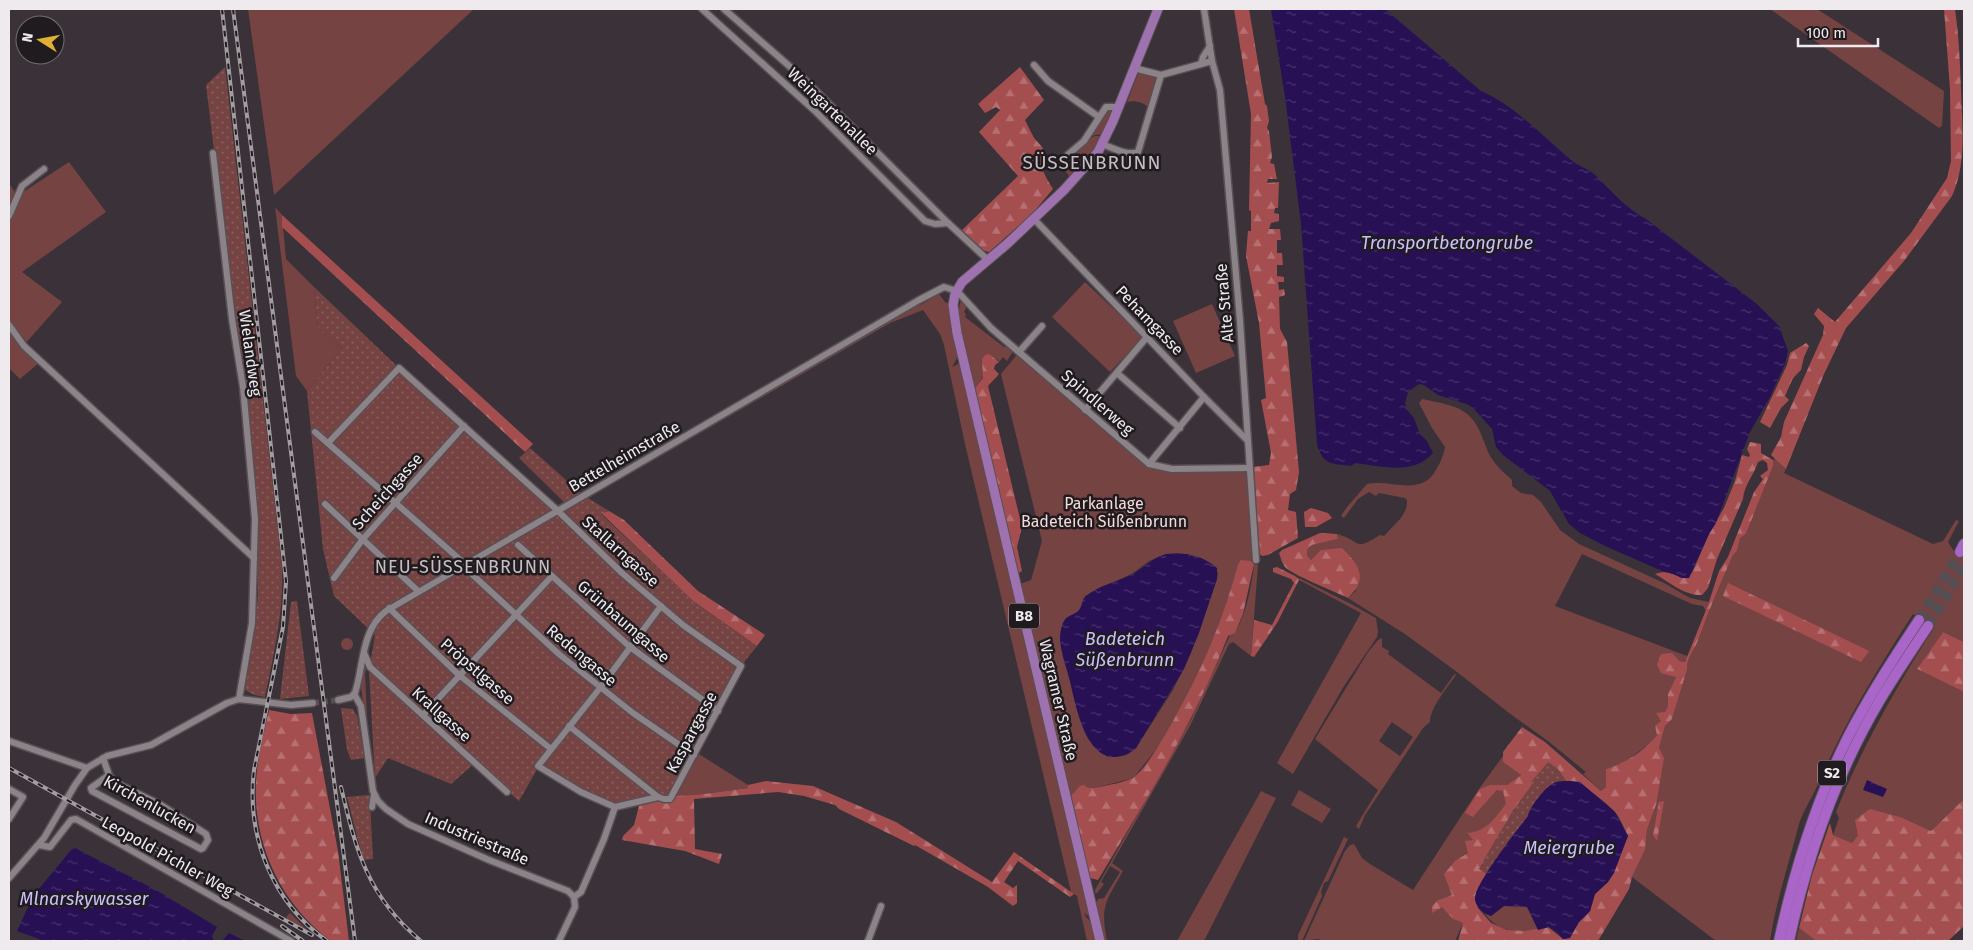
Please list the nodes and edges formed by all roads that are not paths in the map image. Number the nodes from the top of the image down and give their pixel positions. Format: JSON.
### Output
{"nodes":[{"id":1,"x":702,"y":9,"type":"edge"},
{"id":2,"x":724,"y":9,"type":"edge"},
{"id":3,"x":1158,"y":9,"type":"edge"},
{"id":4,"x":1204,"y":9,"type":"edge"},
{"id":5,"x":1210,"y":46,"type":"junction"},
{"id":6,"x":1212,"y":61,"type":"junction"},
{"id":7,"x":1201,"y":64,"type":"junction"},
{"id":8,"x":1034,"y":65,"type":"dead end"},
{"id":9,"x":1134,"y":68,"type":"junction"},
{"id":10,"x":1161,"y":75,"type":"junction"},
{"id":11,"x":1119,"y":107,"type":"junction"},
{"id":12,"x":1099,"y":117,"type":"junction"},
{"id":13,"x":1102,"y":144,"type":"junction"},
{"id":14,"x":213,"y":154,"type":"dead end"},
{"id":15,"x":1057,"y":164,"type":"dead end"},
{"id":16,"x":44,"y":169,"type":"dead end"},
{"id":17,"x":9,"y":216,"type":"edge"},
{"id":18,"x":1034,"y":219,"type":"junction"},
{"id":19,"x":948,"y":223,"type":"junction"},
{"id":20,"x":988,"y":260,"type":"junction"},
{"id":21,"x":957,"y":291,"type":"junction"},
{"id":22,"x":9,"y":325,"type":"edge"},
{"id":23,"x":1042,"y":326,"type":"dead end"},
{"id":24,"x":1148,"y":337,"type":"junction"},
{"id":25,"x":1019,"y":352,"type":"junction"},
{"id":26,"x":1117,"y":373,"type":"junction"},
{"id":27,"x":1204,"y":397,"type":"junction"},
{"id":28,"x":1085,"y":410,"type":"junction"},
{"id":29,"x":464,"y":426,"type":"junction"},
{"id":30,"x":1180,"y":428,"type":"junction"},
{"id":31,"x":315,"y":432,"type":"dead end"},
{"id":32,"x":1248,"y":440,"type":"junction"},
{"id":33,"x":328,"y":444,"type":"junction"},
{"id":34,"x":1148,"y":464,"type":"junction"},
{"id":35,"x":1249,"y":468,"type":"junction"},
{"id":36,"x":396,"y":502,"type":"junction"},
{"id":37,"x":324,"y":504,"type":"dead end"},
{"id":38,"x":557,"y":510,"type":"junction"},
{"id":39,"x":363,"y":539,"type":"junction"},
{"id":40,"x":518,"y":545,"type":"dead end"},
{"id":41,"x":254,"y":558,"type":"junction"},
{"id":42,"x":1256,"y":560,"type":"dead end"},
{"id":43,"x":463,"y":564,"type":"junction"},
{"id":44,"x":552,"y":576,"type":"junction"},
{"id":45,"x":334,"y":578,"type":"dead end"},
{"id":46,"x":418,"y":591,"type":"junction"},
{"id":47,"x":661,"y":606,"type":"junction"},
{"id":48,"x":390,"y":608,"type":"junction"},
{"id":49,"x":515,"y":615,"type":"junction"},
{"id":50,"x":630,"y":647,"type":"junction"},
{"id":51,"x":364,"y":653,"type":"junction"},
{"id":52,"x":741,"y":666,"type":"joint"},
{"id":53,"x":459,"y":675,"type":"junction"},
{"id":54,"x":600,"y":688,"type":"junction"},
{"id":55,"x":354,"y":694,"type":"junction"},
{"id":56,"x":239,"y":699,"type":"junction"},
{"id":57,"x":338,"y":700,"type":"tunnel mouth"},
{"id":58,"x":312,"y":703,"type":"tunnel mouth"},
{"id":59,"x":718,"y":711,"type":"junction"},
{"id":60,"x":423,"y":715,"type":"junction"},
{"id":61,"x":570,"y":726,"type":"junction"},
{"id":62,"x":9,"y":741,"type":"edge"},
{"id":63,"x":551,"y":749,"type":"junction"},
{"id":64,"x":694,"y":755,"type":"junction"},
{"id":65,"x":103,"y":758,"type":"junction"},
{"id":66,"x":87,"y":768,"type":"junction"},
{"id":67,"x":109,"y":775,"type":"junction"},
{"id":68,"x":9,"y":789,"type":"edge"},
{"id":69,"x":507,"y":792,"type":"dead end"},
{"id":70,"x":374,"y":795,"type":"junction"},
{"id":71,"x":658,"y":797,"type":"junction"},
{"id":72,"x":372,"y":807,"type":"dead end"},
{"id":73,"x":615,"y":808,"type":"junction"},
{"id":74,"x":9,"y":819,"type":"edge"},
{"id":75,"x":39,"y":845,"type":"junction"},
{"id":76,"x":9,"y":878,"type":"edge"},
{"id":77,"x":574,"y":897,"type":"junction"},
{"id":78,"x":881,"y":906,"type":"dead end"},
{"id":79,"x":291,"y":941,"type":"edge"},
{"id":80,"x":559,"y":941,"type":"edge"},
{"id":81,"x":868,"y":941,"type":"edge"},
{"id":82,"x":1100,"y":941,"type":"edge"},
{"id":83,"x":1779,"y":941,"type":"edge"},
{"id":84,"x":1789,"y":941,"type":"edge"}],
"edges":[{"from":1,"to":19,"type":"street","name":"Weingartenallee"},
{"from":2,"to":19,"type":"street","name":"Weingartenallee"},
{"from":3,"to":9,"type":"main road"},
{"from":4,"to":5,"type":"street","name":"Alte Straße"},
{"from":5,"to":6,"type":"street","name":"Alte Straße"},
{"from":5,"to":7,"type":"street"},
{"from":6,"to":7,"type":"street"},
{"from":6,"to":32,"type":"street","name":"Alte Straße"},
{"from":7,"to":10,"type":"street"},
{"from":8,"to":12,"type":"street"},
{"from":9,"to":10,"type":"street"},
{"from":9,"to":11,"type":"main road"},
{"from":10,"to":13,"type":"street"},
{"from":11,"to":12,"type":"street"},
{"from":11,"to":13,"type":"main road"},
{"from":12,"to":15,"type":"street"},
{"from":13,"to":18,"type":"main road"},
{"from":14,"to":41,"type":"street","name":"Wielandweg"},
{"from":16,"to":17,"type":"street"},
{"from":18,"to":20,"type":"main road"},
{"from":18,"to":24,"type":"street","name":"Pehamgasse"},
{"from":19,"to":20,"type":"street","name":"Weingartenallee"},
{"from":20,"to":21,"type":"main road"},
{"from":21,"to":25,"type":"street","name":"Spindlerweg"},
{"from":21,"to":38,"type":"street","name":"Bettelheimstraße"},
{"from":21,"to":82,"type":"main road","name":"Wagramer Straße","number":"B8"},
{"from":22,"to":41,"type":"street"},
{"from":23,"to":25,"type":"street"},
{"from":24,"to":26,"type":"street"},
{"from":24,"to":27,"type":"street","name":"Pehamgasse"},
{"from":25,"to":28,"type":"street","name":"Spindlerweg"},
{"from":26,"to":28,"type":"street"},
{"from":26,"to":30,"type":"street"},
{"from":27,"to":30,"type":"street"},
{"from":27,"to":32,"type":"street","name":"Pehamgasse"},
{"from":28,"to":34,"type":"street","name":"Spindlerweg"},
{"from":29,"to":33,"type":"street","name":"Stallarngasse"},
{"from":29,"to":36,"type":"street","name":"Scheichgasse"},
{"from":29,"to":38,"type":"street","name":"Stallarngasse"},
{"from":30,"to":34,"type":"street"},
{"from":31,"to":33,"type":"street","name":"Redengasse"},
{"from":32,"to":35,"type":"street","name":"Alte Straße"},
{"from":33,"to":36,"type":"street","name":"Redengasse"},
{"from":34,"to":35,"type":"street","name":"Spindlerweg"},
{"from":35,"to":42,"type":"street","name":"Alte Straße"},
{"from":36,"to":39,"type":"street","name":"Scheichgasse"},
{"from":36,"to":43,"type":"street","name":"Redengasse"},
{"from":37,"to":39,"type":"street"},
{"from":38,"to":43,"type":"street","name":"Bettelheimstraße"},
{"from":38,"to":47,"type":"street","name":"Stallarngasse"},
{"from":39,"to":45,"type":"street","name":"Scheichgasse"},
{"from":39,"to":46,"type":"street"},
{"from":40,"to":44,"type":"street","name":"Grünbaumgasse"},
{"from":41,"to":56,"type":"street","name":"Wielandweg"},
{"from":43,"to":46,"type":"street","name":"Bettelheimstraße"},
{"from":43,"to":49,"type":"street","name":"Redengasse"},
{"from":44,"to":49,"type":"street"},
{"from":44,"to":50,"type":"street","name":"Grünbaumgasse"},
{"from":46,"to":48,"type":"street","name":"Bettelheimstraße"},
{"from":47,"to":50,"type":"street"},
{"from":47,"to":52,"type":"street","name":"Stallarngasse"},
{"from":48,"to":51,"type":"street","name":"Bettelheimstraße"},
{"from":48,"to":53,"type":"street","name":"Pröpstlgasse"},
{"from":49,"to":53,"type":"street"},
{"from":49,"to":54,"type":"street","name":"Redengasse"},
{"from":50,"to":54,"type":"street"},
{"from":50,"to":59,"type":"street","name":"Grünbaumgasse"},
{"from":51,"to":55,"type":"street","name":"Bettelheimstraße"},
{"from":51,"to":60,"type":"street","name":"Krallgasse"},
{"from":52,"to":59,"type":"street","name":"Kaspargasse"},
{"from":53,"to":60,"type":"street"},
{"from":53,"to":63,"type":"street","name":"Pröpstlgasse"},
{"from":54,"to":61,"type":"street"},
{"from":54,"to":64,"type":"street","name":"Redengasse"},
{"from":55,"to":57,"type":"street"},
{"from":55,"to":70,"type":"street"},
{"from":56,"to":58,"type":"street"},
{"from":56,"to":65,"type":"street"},
{"from":59,"to":64,"type":"street","name":"Kaspargasse"},
{"from":60,"to":69,"type":"street","name":"Krallgasse"},
{"from":61,"to":63,"type":"street"},
{"from":61,"to":71,"type":"street"},
{"from":62,"to":66,"type":"street"},
{"from":63,"to":73,"type":"street"},
{"from":64,"to":71,"type":"street","name":"Kaspargasse"},
{"from":65,"to":66,"type":"street"},
{"from":65,"to":67,"type":"street","name":"Kirchenlucken"},
{"from":66,"to":75,"type":"street"},
{"from":67,"to":67,"type":"street","name":"Kirchenlucken"},
{"from":68,"to":74,"type":"street"},
{"from":70,"to":72,"type":"street"},
{"from":70,"to":77,"type":"street","name":"Industriestraße"},
{"from":71,"to":73,"type":"street"},
{"from":73,"to":77,"type":"street"},
{"from":75,"to":76,"type":"street"},
{"from":75,"to":79,"type":"street","name":"Leopold Pichler Weg"},
{"from":77,"to":80,"type":"street"},
{"from":78,"to":81,"type":"street"},
{"from":83,"to":84,"type":"highway","number":"S2"}]}
